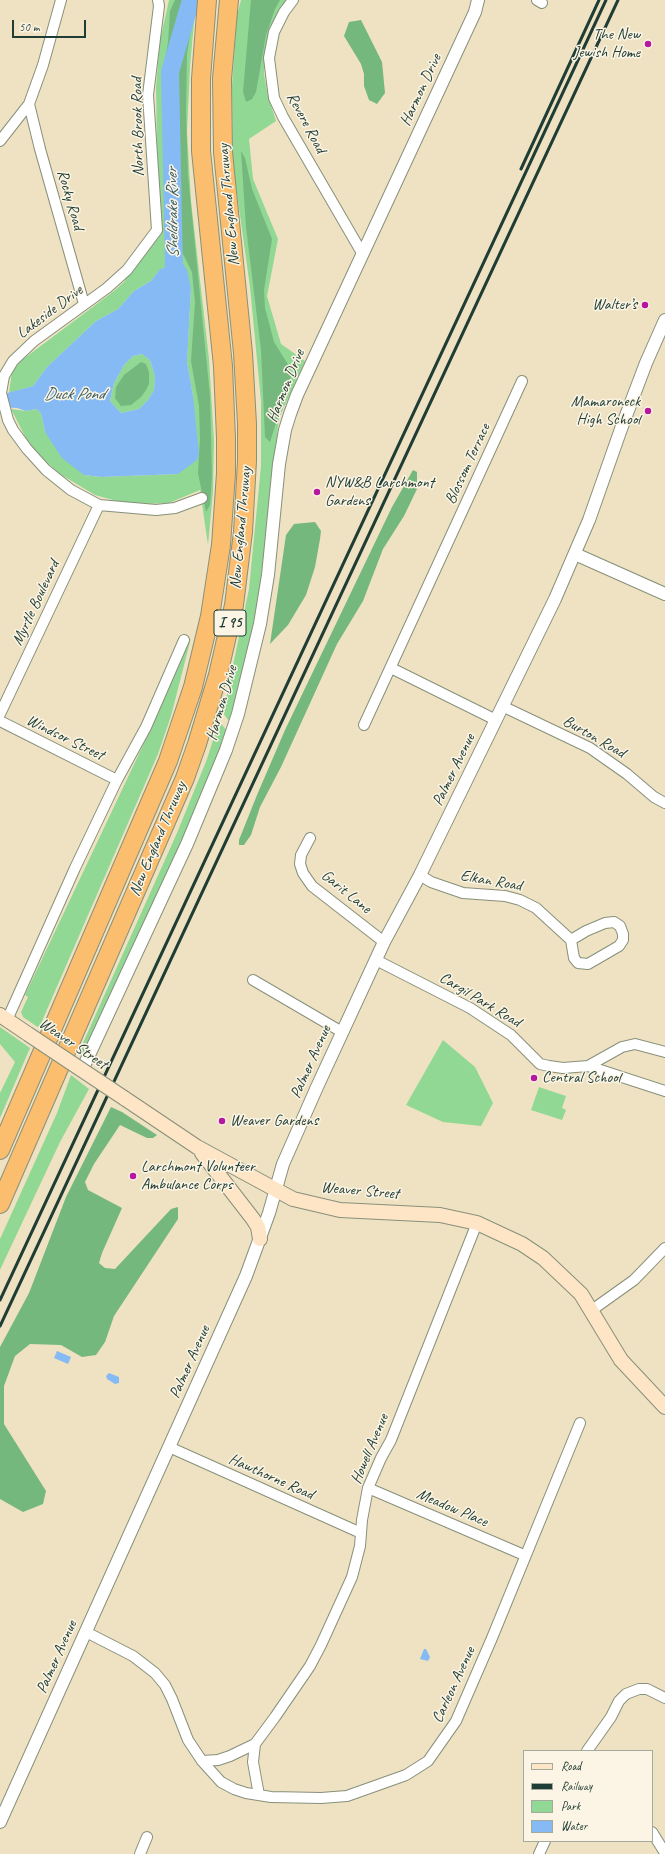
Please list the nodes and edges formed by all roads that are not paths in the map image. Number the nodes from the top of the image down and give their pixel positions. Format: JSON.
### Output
{"nodes":[{"id":1,"x":61,"y":0,"type":"edge"},
{"id":2,"x":158,"y":0,"type":"edge"},
{"id":3,"x":207,"y":0,"type":"edge"},
{"id":4,"x":229,"y":0,"type":"edge"},
{"id":5,"x":293,"y":0,"type":"edge"},
{"id":6,"x":478,"y":0,"type":"edge"},
{"id":7,"x":29,"y":104,"type":"junction"},
{"id":8,"x":0,"y":141,"type":"edge"},
{"id":9,"x":157,"y":230,"type":"joint"},
{"id":10,"x":362,"y":253,"type":"junction"},
{"id":11,"x":84,"y":304,"type":"junction"},
{"id":12,"x":665,"y":320,"type":"edge"},
{"id":13,"x":522,"y":381,"type":"dead end"},
{"id":14,"x":3,"y":413,"type":"edge"},
{"id":15,"x":202,"y":498,"type":"dead end"},
{"id":16,"x":99,"y":504,"type":"junction"},
{"id":17,"x":575,"y":554,"type":"junction"},
{"id":18,"x":665,"y":594,"type":"edge"},
{"id":19,"x":184,"y":640,"type":"dead end"},
{"id":20,"x":390,"y":668,"type":"junction"},
{"id":21,"x":502,"y":706,"type":"junction"},
{"id":22,"x":0,"y":714,"type":"edge"},
{"id":23,"x":496,"y":720,"type":"junction"},
{"id":24,"x":0,"y":721,"type":"edge"},
{"id":25,"x":364,"y":725,"type":"dead end"},
{"id":26,"x":117,"y":780,"type":"junction"},
{"id":27,"x":665,"y":803,"type":"edge"},
{"id":28,"x":310,"y":838,"type":"dead end"},
{"id":29,"x":420,"y":875,"type":"junction"},
{"id":30,"x":571,"y":940,"type":"junction"},
{"id":31,"x":384,"y":942,"type":"junction"},
{"id":32,"x":376,"y":960,"type":"junction"},
{"id":33,"x":253,"y":980,"type":"dead end"},
{"id":34,"x":4,"y":1018,"type":"edge"},
{"id":35,"x":342,"y":1032,"type":"junction"},
{"id":36,"x":665,"y":1052,"type":"edge"},
{"id":37,"x":84,"y":1066,"type":"junction"},
{"id":38,"x":588,"y":1066,"type":"junction"},
{"id":39,"x":665,"y":1091,"type":"edge"},
{"id":40,"x":197,"y":1147,"type":"junction"},
{"id":41,"x":0,"y":1150,"type":"edge"},
{"id":42,"x":276,"y":1190,"type":"junction"},
{"id":43,"x":0,"y":1204,"type":"edge"},
{"id":44,"x":477,"y":1223,"type":"junction"},
{"id":45,"x":260,"y":1239,"type":"junction"},
{"id":46,"x":665,"y":1248,"type":"edge"},
{"id":47,"x":592,"y":1310,"type":"junction"},
{"id":48,"x":665,"y":1407,"type":"edge"},
{"id":49,"x":580,"y":1423,"type":"dead end"},
{"id":50,"x":169,"y":1448,"type":"junction"},
{"id":51,"x":368,"y":1488,"type":"junction"},
{"id":52,"x":361,"y":1533,"type":"junction"},
{"id":53,"x":524,"y":1555,"type":"junction"},
{"id":54,"x":86,"y":1632,"type":"junction"},
{"id":55,"x":665,"y":1698,"type":"edge"},
{"id":56,"x":255,"y":1744,"type":"junction"},
{"id":57,"x":590,"y":1750,"type":"edge"},
{"id":58,"x":202,"y":1761,"type":"junction"},
{"id":59,"x":259,"y":1795,"type":"junction"},
{"id":60,"x":0,"y":1822,"type":"edge"},
{"id":61,"x":653,"y":1834,"type":"edge"},
{"id":62,"x":147,"y":1837,"type":"dead end"},
{"id":63,"x":545,"y":1842,"type":"edge"},
{"id":64,"x":665,"y":1853,"type":"edge"},
{"id":65,"x":140,"y":1854,"type":"edge"},
{"id":66,"x":539,"y":1854,"type":"edge"}],
"edges":[{"from":1,"to":7,"type":"street"},
{"from":2,"to":9,"type":"street","name":"North Brook Road"},
{"from":3,"to":41,"type":"highway","name":"New England Thruway","number":"I 95"},
{"from":4,"to":43,"type":"highway","name":"New England Thruway","number":"I 95"},
{"from":5,"to":10,"type":"street","name":"Revere Road"},
{"from":6,"to":10,"type":"street","name":"Harmon Drive"},
{"from":7,"to":8,"type":"street"},
{"from":7,"to":11,"type":"street","name":"Rocky Road"},
{"from":9,"to":11,"type":"street","name":"Lakeside Drive"},
{"from":10,"to":37,"type":"street","name":"Harmon Drive"},
{"from":11,"to":14,"type":"street","name":"Lakeside Drive"},
{"from":12,"to":17,"type":"street","name":"Palmer Avenue"},
{"from":13,"to":20,"type":"street","name":"Blossom Terrace"},
{"from":14,"to":16,"type":"street","name":"Lakeside Drive"},
{"from":15,"to":16,"type":"street","name":"Lakeside Drive"},
{"from":16,"to":22,"type":"street","name":"Myrtle Boulevard"},
{"from":17,"to":18,"type":"street"},
{"from":17,"to":21,"type":"street","name":"Palmer Avenue"},
{"from":19,"to":26,"type":"street"},
{"from":20,"to":23,"type":"street"},
{"from":20,"to":25,"type":"street","name":"Blossom Terrace"},
{"from":21,"to":23,"type":"street","name":"Palmer Avenue"},
{"from":21,"to":27,"type":"street","name":"Burton Road"},
{"from":23,"to":29,"type":"street","name":"Palmer Avenue"},
{"from":24,"to":26,"type":"street","name":"Windsor Street"},
{"from":26,"to":34,"type":"street"},
{"from":28,"to":31,"type":"street","name":"Garit Lane"},
{"from":29,"to":30,"type":"street","name":"Elkan Road"},
{"from":29,"to":31,"type":"street","name":"Palmer Avenue"},
{"from":30,"to":30,"type":"street"},
{"from":31,"to":32,"type":"street","name":"Palmer Avenue"},
{"from":32,"to":35,"type":"street","name":"Palmer Avenue"},
{"from":32,"to":38,"type":"street","name":"Cargil Park Road"},
{"from":33,"to":35,"type":"street"},
{"from":34,"to":37,"type":"main road","name":"Weaver Street","bridge":true},
{"from":35,"to":42,"type":"street","name":"Palmer Avenue"},
{"from":36,"to":38,"type":"street","name":"Cargil Park Road"},
{"from":37,"to":40,"type":"main road","name":"Weaver Street","bridge":true},
{"from":38,"to":39,"type":"street","name":"Cargil Park Road"},
{"from":40,"to":42,"type":"main road","name":"Weaver Street"},
{"from":40,"to":45,"type":"main road"},
{"from":42,"to":44,"type":"main road","name":"Weaver Street"},
{"from":42,"to":45,"type":"street","name":"Palmer Avenue"},
{"from":44,"to":47,"type":"main road","name":"Weaver Street"},
{"from":44,"to":51,"type":"street","name":"Howell Avenue"},
{"from":45,"to":50,"type":"street","name":"Palmer Avenue"},
{"from":46,"to":47,"type":"street"},
{"from":47,"to":48,"type":"main road","name":"Weaver Street"},
{"from":49,"to":53,"type":"street","name":"Carleon Avenue"},
{"from":50,"to":52,"type":"street","name":"Hawthorne Road"},
{"from":50,"to":54,"type":"street","name":"Palmer Avenue"},
{"from":51,"to":52,"type":"street","name":"Howell Avenue"},
{"from":51,"to":53,"type":"street","name":"Meadow Place"},
{"from":52,"to":56,"type":"street","name":"Howell Avenue"},
{"from":53,"to":59,"type":"street","name":"Carleon Avenue"},
{"from":54,"to":58,"type":"street","name":"Carleon Avenue"},
{"from":54,"to":60,"type":"street","name":"Palmer Avenue"},
{"from":55,"to":57,"type":"street"},
{"from":56,"to":58,"type":"street","name":"Howell Avenue"},
{"from":56,"to":59,"type":"street"},
{"from":58,"to":59,"type":"street","name":"Carleon Avenue"},
{"from":61,"to":64,"type":"street"},
{"from":62,"to":65,"type":"street"},
{"from":63,"to":66,"type":"street"}]}
